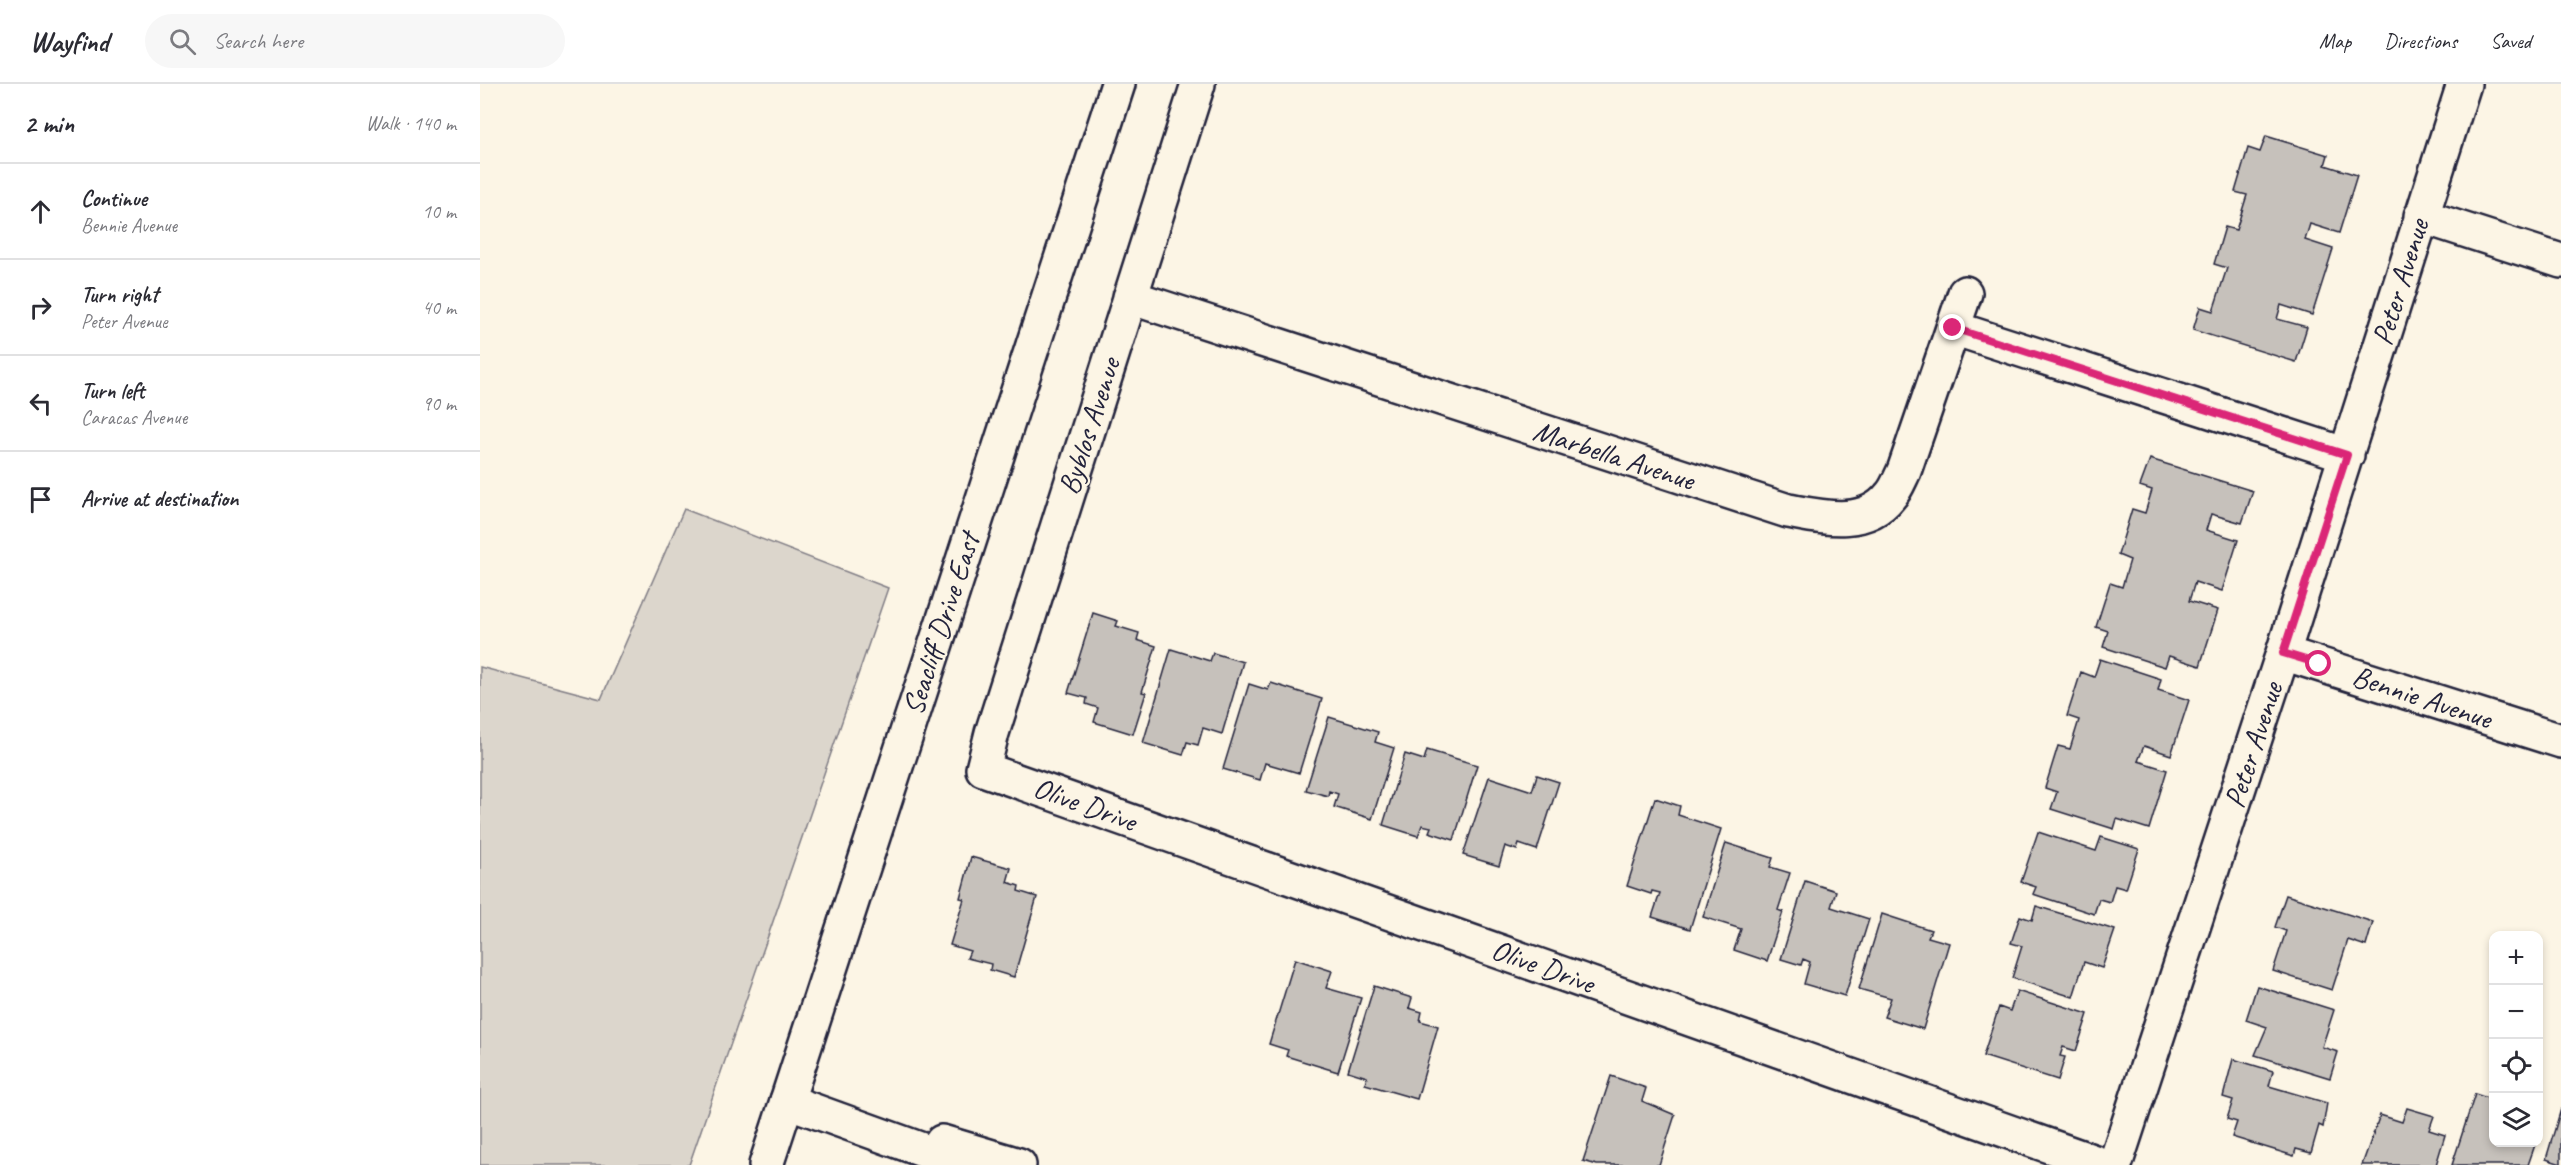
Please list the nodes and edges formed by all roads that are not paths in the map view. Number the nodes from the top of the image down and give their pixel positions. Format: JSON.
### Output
{"nodes":[{"id":1,"x":1118,"y":84,"type":"edge"},
{"id":2,"x":1198,"y":84,"type":"edge"},
{"id":3,"x":2464,"y":84,"type":"edge"},
{"id":4,"x":2421,"y":216,"type":"junction"},
{"id":5,"x":2561,"y":261,"type":"edge"},
{"id":6,"x":1965,"y":293,"type":"dead end"},
{"id":7,"x":1130,"y":297,"type":"junction"},
{"id":8,"x":1953,"y":328,"type":"junction"},
{"id":9,"x":2347,"y":455,"type":"junction"},
{"id":10,"x":2283,"y":653,"type":"junction"},
{"id":11,"x":2561,"y":741,"type":"edge"},
{"id":12,"x":983,"y":769,"type":"joint"},
{"id":13,"x":787,"y":1101,"type":"junction"},
{"id":14,"x":876,"y":1131,"type":"junction"},
{"id":15,"x":766,"y":1165,"type":"edge"},
{"id":16,"x":964,"y":1165,"type":"edge"},
{"id":17,"x":1019,"y":1165,"type":"edge"},
{"id":18,"x":2103,"y":1165,"type":"edge"},
{"id":19,"x":2115,"y":1165,"type":"edge"}],
"edges":[{"from":1,"to":13,"type":"street","name":"Seacliff Drive East"},
{"from":2,"to":7,"type":"street","name":"Byblos Avenue"},
{"from":3,"to":4,"type":"street","name":"Peter Avenue"},
{"from":4,"to":5,"type":"street"},
{"from":4,"to":9,"type":"street","name":"Peter Avenue"},
{"from":6,"to":8,"type":"street","name":"Marbella Avenue"},
{"from":7,"to":8,"type":"street","name":"Marbella Avenue"},
{"from":7,"to":12,"type":"street","name":"Byblos Avenue"},
{"from":8,"to":9,"type":"street"},
{"from":9,"to":10,"type":"street","name":"Peter Avenue"},
{"from":10,"to":11,"type":"street","name":"Bennie Avenue"},
{"from":10,"to":19,"type":"street","name":"Peter Avenue"},
{"from":12,"to":18,"type":"street","name":"Olive Drive"},
{"from":13,"to":14,"type":"street"},
{"from":13,"to":15,"type":"street","name":"Seacliff Drive East"},
{"from":14,"to":16,"type":"street"},
{"from":14,"to":17,"type":"street"}]}
